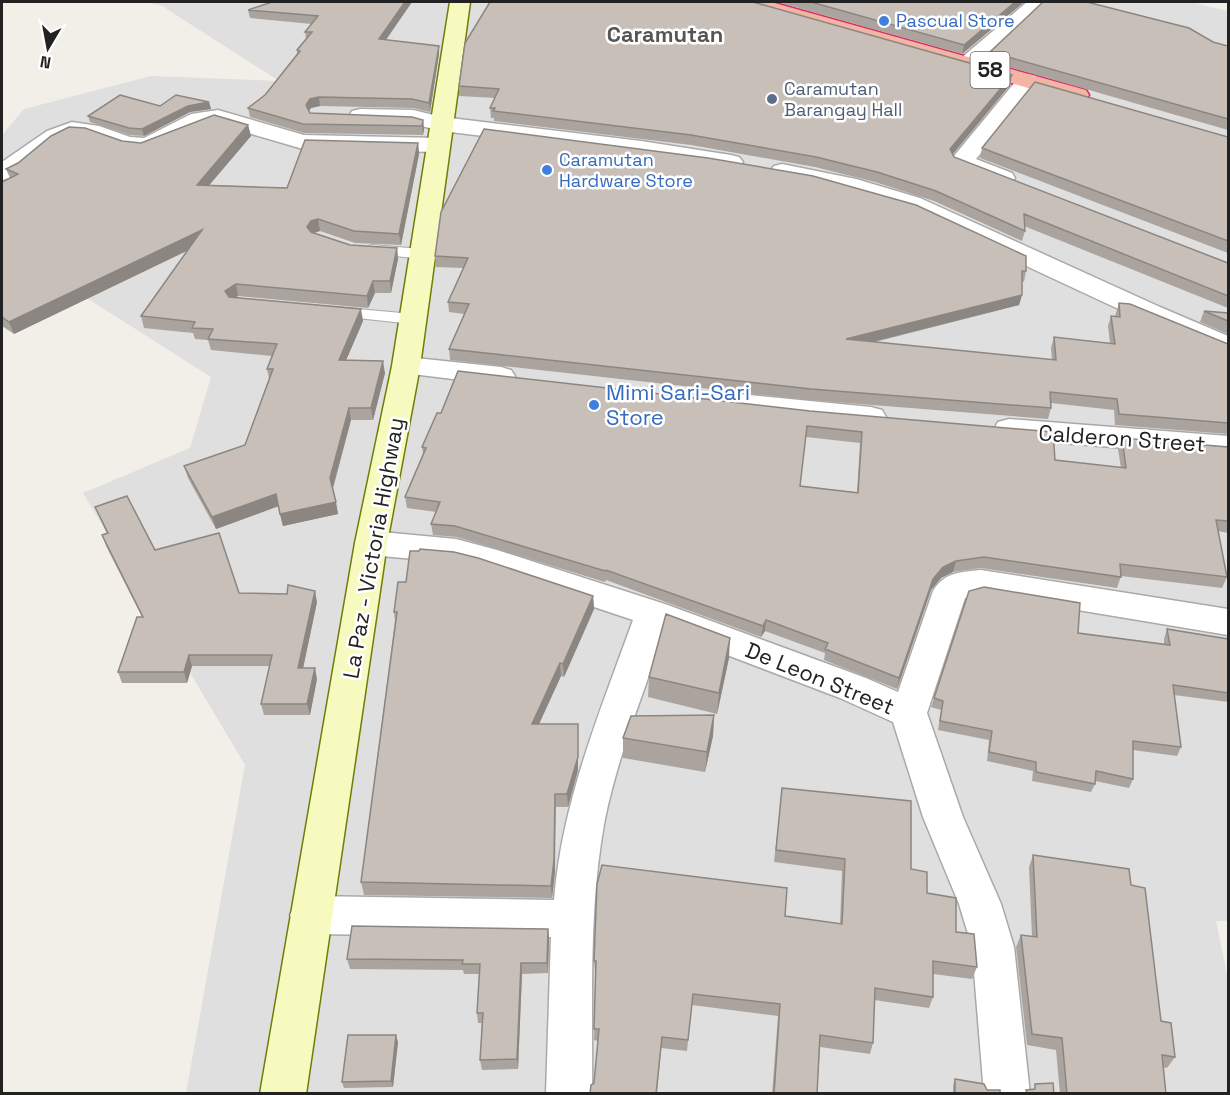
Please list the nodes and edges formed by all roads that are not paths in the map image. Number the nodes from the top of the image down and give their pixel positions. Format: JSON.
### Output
{"nodes":[{"id":1,"x":460,"y":2,"type":"edge"},
{"id":2,"x":751,"y":2,"type":"edge"},
{"id":3,"x":1038,"y":2,"type":"edge"},
{"id":4,"x":968,"y":64,"type":"junction"},
{"id":5,"x":1028,"y":81,"type":"junction"},
{"id":6,"x":1095,"y":100,"type":"edge"},
{"id":7,"x":332,"y":116,"type":"edge"},
{"id":8,"x":440,"y":135,"type":"junction"},
{"id":9,"x":2,"y":173,"type":"edge"},
{"id":10,"x":1024,"y":186,"type":"edge"},
{"id":11,"x":353,"y":249,"type":"edge"},
{"id":12,"x":423,"y":254,"type":"junction"},
{"id":13,"x":320,"y":310,"type":"edge"},
{"id":14,"x":413,"y":319,"type":"junction"},
{"id":15,"x":1228,"y":346,"type":"edge"},
{"id":16,"x":406,"y":366,"type":"junction"},
{"id":17,"x":524,"y":379,"type":"edge"},
{"id":18,"x":714,"y":400,"type":"edge"},
{"id":19,"x":902,"y":420,"type":"edge"},
{"id":20,"x":979,"y":426,"type":"edge"},
{"id":21,"x":1228,"y":446,"type":"edge"},
{"id":22,"x":371,"y":543,"type":"junction"},
{"id":23,"x":653,"y":614,"type":"junction"},
{"id":24,"x":1228,"y":622,"type":"edge"},
{"id":25,"x":909,"y":713,"type":"junction"},
{"id":26,"x":311,"y":915,"type":"junction"},
{"id":27,"x":573,"y":919,"type":"junction"},
{"id":28,"x":283,"y":1094,"type":"edge"},
{"id":29,"x":569,"y":1094,"type":"edge"},
{"id":30,"x":1007,"y":1094,"type":"edge"}],
"edges":[{"from":1,"to":8,"type":"main road","name":"La Paz - Victoria Highway"},
{"from":2,"to":4,"type":"highway","number":"58"},
{"from":3,"to":4,"type":"street"},
{"from":4,"to":5,"type":"highway","number":"58"},
{"from":5,"to":6,"type":"highway","number":"58"},
{"from":5,"to":10,"type":"street"},
{"from":7,"to":8,"type":"street"},
{"from":8,"to":9,"type":"street"},
{"from":8,"to":12,"type":"main road","name":"La Paz - Victoria Highway"},
{"from":8,"to":15,"type":"street"},
{"from":11,"to":12,"type":"lane"},
{"from":12,"to":14,"type":"main road","name":"La Paz - Victoria Highway"},
{"from":13,"to":14,"type":"lane"},
{"from":14,"to":16,"type":"main road","name":"La Paz - Victoria Highway"},
{"from":16,"to":17,"type":"street"},
{"from":16,"to":22,"type":"main road","name":"La Paz - Victoria Highway"},
{"from":18,"to":19,"type":"street"},
{"from":20,"to":21,"type":"street","name":"Calderon Street"},
{"from":22,"to":23,"type":"street","name":"De Leon Street"},
{"from":22,"to":26,"type":"main road","name":"La Paz - Victoria Highway"},
{"from":23,"to":25,"type":"street","name":"De Leon Street"},
{"from":23,"to":27,"type":"street"},
{"from":24,"to":25,"type":"street","name":"De Leon Street"},
{"from":25,"to":30,"type":"street"},
{"from":26,"to":27,"type":"street"},
{"from":26,"to":28,"type":"main road","name":"La Paz - Victoria Highway"},
{"from":27,"to":29,"type":"street"}]}
